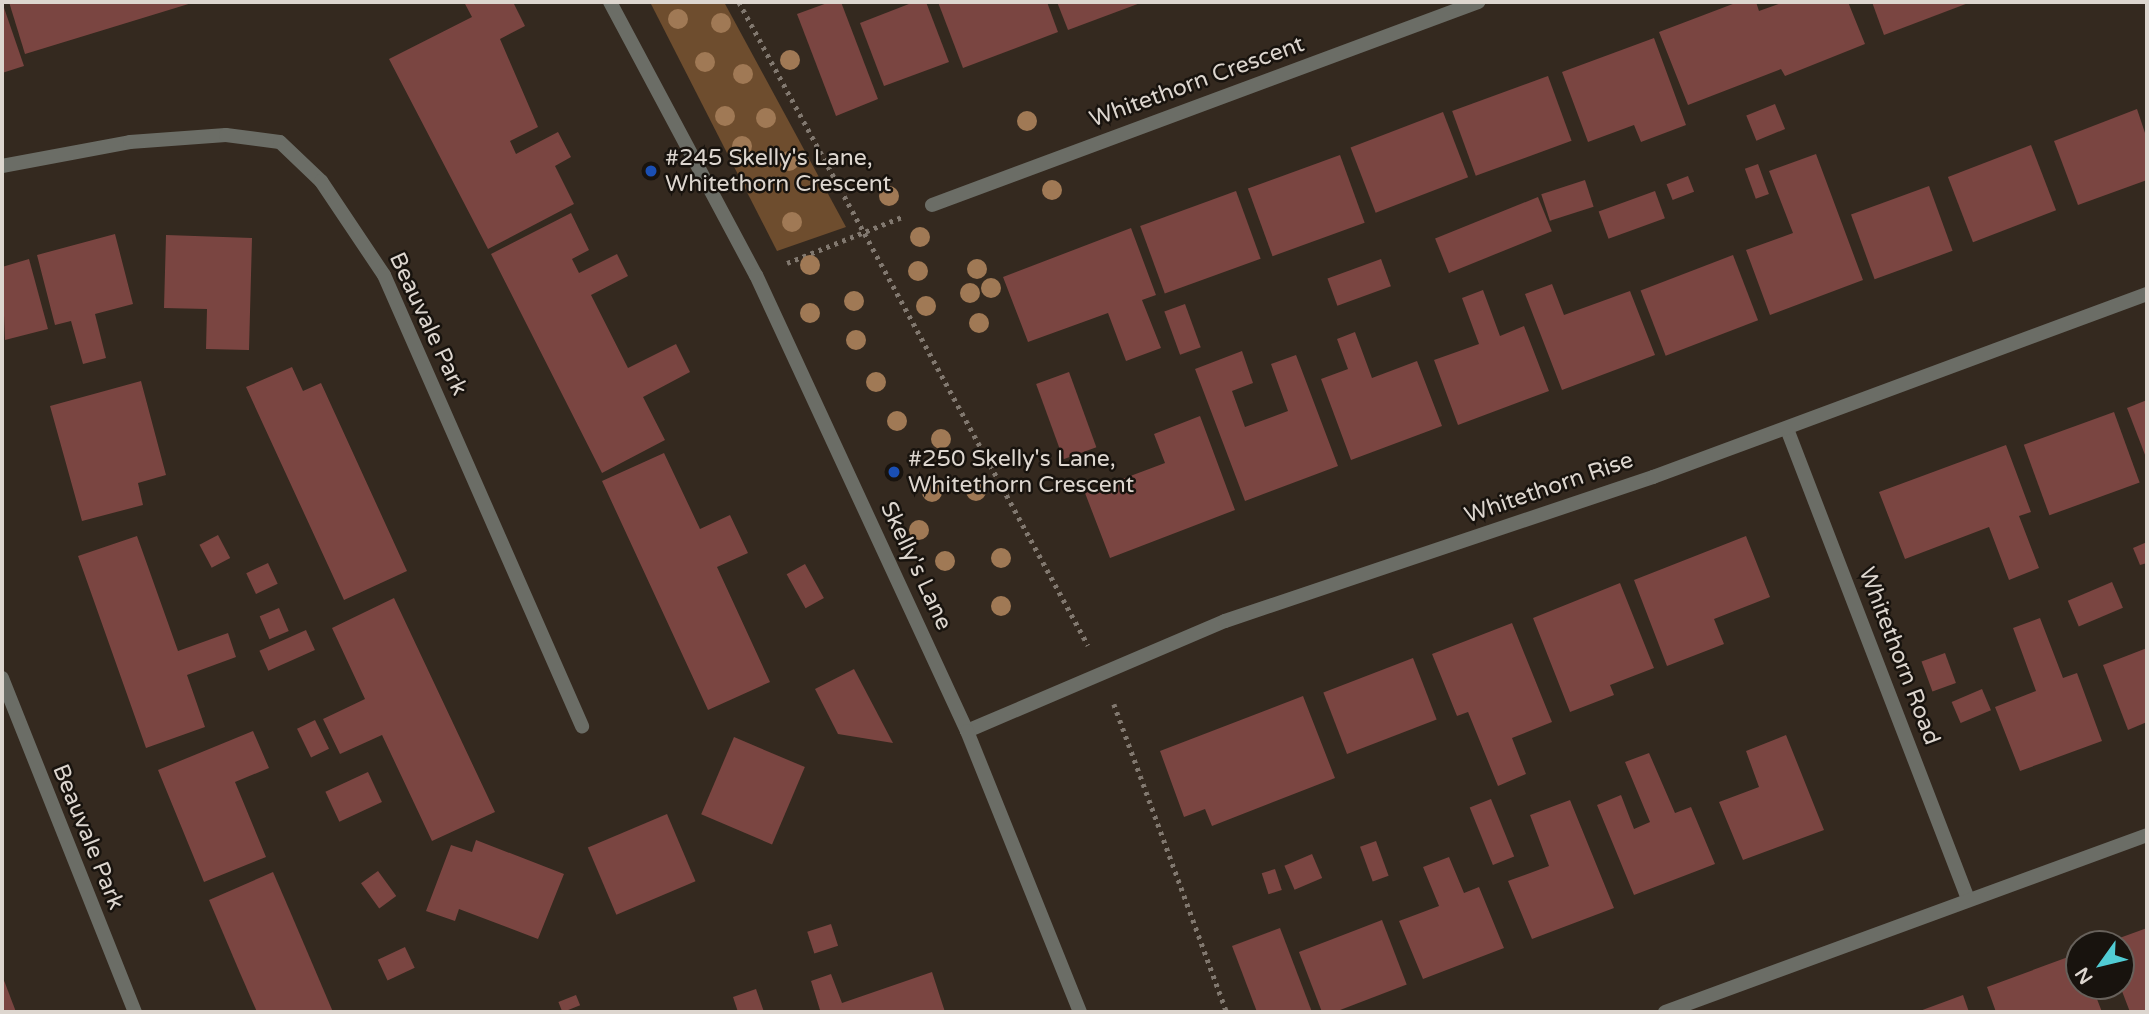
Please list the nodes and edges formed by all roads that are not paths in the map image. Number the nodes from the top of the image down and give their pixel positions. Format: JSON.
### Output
{"nodes":[{"id":1,"x":610,"y":2,"type":"edge"},
{"id":2,"x":1478,"y":2,"type":"edge"},
{"id":3,"x":2,"y":166,"type":"edge"},
{"id":4,"x":932,"y":205,"type":"road end"},
{"id":5,"x":2147,"y":294,"type":"edge"},
{"id":6,"x":1787,"y":429,"type":"junction"},
{"id":7,"x":2,"y":678,"type":"edge"},
{"id":8,"x":582,"y":727,"type":"dead end"},
{"id":9,"x":967,"y":731,"type":"junction"},
{"id":10,"x":2147,"y":835,"type":"edge"},
{"id":11,"x":1968,"y":900,"type":"junction"},
{"id":12,"x":135,"y":1012,"type":"edge"},
{"id":13,"x":1080,"y":1012,"type":"edge"},
{"id":14,"x":1665,"y":1012,"type":"edge"}],
"edges":[{"from":1,"to":9,"type":"street","name":"Skelly's Lane"},
{"from":2,"to":4,"type":"street","name":"Whitethorn Crescent"},
{"from":3,"to":8,"type":"street","name":"Beauvale Park"},
{"from":5,"to":6,"type":"street","name":"Whitethorn Rise"},
{"from":6,"to":9,"type":"street","name":"Whitethorn Rise"},
{"from":6,"to":11,"type":"street","name":"Whitethorn Road"},
{"from":7,"to":12,"type":"street","name":"Beauvale Park"},
{"from":9,"to":13,"type":"street","name":"Skelly's Lane"},
{"from":10,"to":11,"type":"street"},
{"from":11,"to":14,"type":"street"}]}
